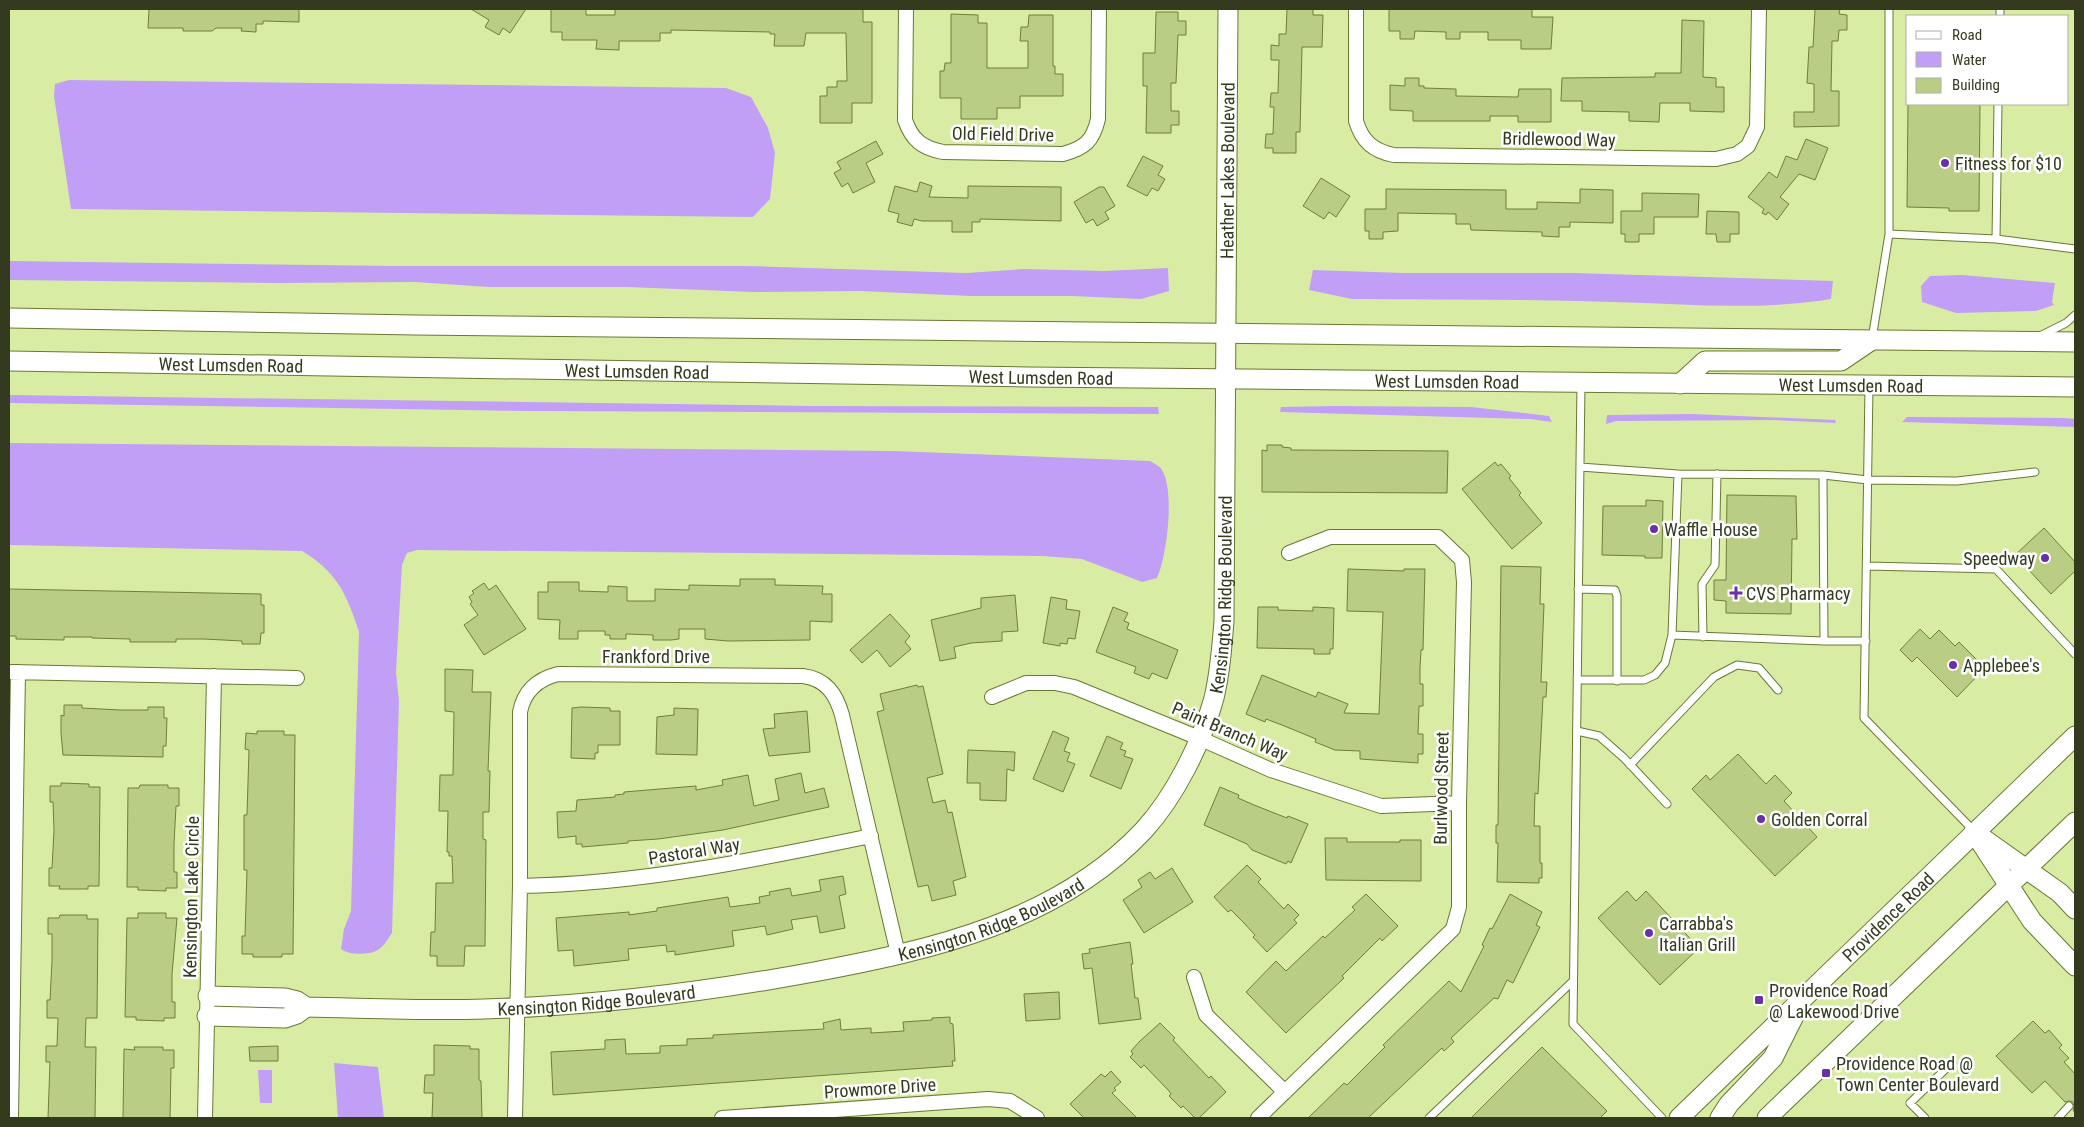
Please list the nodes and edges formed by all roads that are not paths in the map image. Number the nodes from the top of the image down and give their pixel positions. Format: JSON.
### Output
{"nodes":[{"id":1,"x":906,"y":9,"type":"edge"},
{"id":2,"x":1099,"y":9,"type":"edge"},
{"id":3,"x":1228,"y":9,"type":"edge"},
{"id":4,"x":1356,"y":9,"type":"edge"},
{"id":5,"x":1759,"y":9,"type":"edge"},
{"id":6,"x":1889,"y":9,"type":"edge"},
{"id":7,"x":1998,"y":105,"type":"edge"},
{"id":8,"x":1890,"y":234,"type":"junction"},
{"id":9,"x":1996,"y":239,"type":"junction"},
{"id":10,"x":2075,"y":249,"type":"edge"},
{"id":11,"x":2075,"y":315,"type":"edge"},
{"id":12,"x":9,"y":318,"type":"edge"},
{"id":13,"x":1226,"y":333,"type":"junction"},
{"id":14,"x":1872,"y":340,"type":"junction"},
{"id":15,"x":2026,"y":341,"type":"junction"},
{"id":16,"x":2075,"y":342,"type":"edge"},
{"id":17,"x":9,"y":361,"type":"edge"},
{"id":18,"x":1225,"y":379,"type":"junction"},
{"id":19,"x":1581,"y":383,"type":"junction"},
{"id":20,"x":1680,"y":384,"type":"junction"},
{"id":21,"x":1869,"y":386,"type":"junction"},
{"id":22,"x":2075,"y":387,"type":"edge"},
{"id":23,"x":1580,"y":467,"type":"junction"},
{"id":24,"x":2035,"y":472,"type":"dead end"},
{"id":25,"x":1678,"y":474,"type":"junction"},
{"id":26,"x":1716,"y":474,"type":"junction"},
{"id":27,"x":1823,"y":475,"type":"junction"},
{"id":28,"x":1868,"y":480,"type":"junction"},
{"id":29,"x":1289,"y":553,"type":"dead end"},
{"id":30,"x":1867,"y":566,"type":"junction"},
{"id":31,"x":1578,"y":589,"type":"junction"},
{"id":32,"x":1672,"y":636,"type":"junction"},
{"id":33,"x":1703,"y":637,"type":"junction"},
{"id":34,"x":1824,"y":641,"type":"junction"},
{"id":35,"x":1866,"y":641,"type":"junction"},
{"id":36,"x":2075,"y":654,"type":"edge"},
{"id":37,"x":13,"y":672,"type":"edge"},
{"id":38,"x":214,"y":676,"type":"junction"},
{"id":39,"x":297,"y":678,"type":"dead end"},
{"id":40,"x":1577,"y":680,"type":"junction"},
{"id":41,"x":1617,"y":681,"type":"junction"},
{"id":42,"x":1778,"y":690,"type":"dead end"},
{"id":43,"x":992,"y":697,"type":"dead end"},
{"id":44,"x":1577,"y":731,"type":"junction"},
{"id":45,"x":2075,"y":736,"type":"edge"},
{"id":46,"x":1199,"y":738,"type":"junction"},
{"id":47,"x":1630,"y":765,"type":"junction"},
{"id":48,"x":1459,"y":803,"type":"junction"},
{"id":49,"x":1667,"y":804,"type":"dead end"},
{"id":50,"x":2075,"y":822,"type":"edge"},
{"id":51,"x":1974,"y":832,"type":"junction"},
{"id":52,"x":871,"y":836,"type":"junction"},
{"id":53,"x":2026,"y":868,"type":"junction"},
{"id":54,"x":520,"y":886,"type":"junction"},
{"id":55,"x":2008,"y":886,"type":"junction"},
{"id":56,"x":2075,"y":909,"type":"edge"},
{"id":57,"x":898,"y":954,"type":"junction"},
{"id":58,"x":2075,"y":966,"type":"edge"},
{"id":59,"x":1194,"y":978,"type":"dead end"},
{"id":60,"x":1572,"y":982,"type":"junction"},
{"id":61,"x":208,"y":996,"type":"junction"},
{"id":62,"x":1799,"y":1004,"type":"junction"},
{"id":63,"x":306,"y":1007,"type":"junction"},
{"id":64,"x":516,"y":1008,"type":"junction"},
{"id":65,"x":208,"y":1016,"type":"junction"},
{"id":66,"x":1952,"y":1063,"type":"dead end"},
{"id":67,"x":1285,"y":1092,"type":"junction"},
{"id":68,"x":2069,"y":1106,"type":"dead end"},
{"id":69,"x":11,"y":1118,"type":"edge"},
{"id":70,"x":205,"y":1118,"type":"edge"},
{"id":71,"x":515,"y":1118,"type":"edge"},
{"id":72,"x":722,"y":1118,"type":"edge"},
{"id":73,"x":1036,"y":1118,"type":"edge"},
{"id":74,"x":1258,"y":1118,"type":"edge"},
{"id":75,"x":1429,"y":1118,"type":"edge"},
{"id":76,"x":1662,"y":1118,"type":"edge"},
{"id":77,"x":1680,"y":1118,"type":"edge"},
{"id":78,"x":1720,"y":1118,"type":"edge"},
{"id":79,"x":1768,"y":1118,"type":"edge"},
{"id":80,"x":1925,"y":1118,"type":"edge"},
{"id":81,"x":2058,"y":1118,"type":"edge"}],
"edges":[{"from":1,"to":2,"type":"street","name":"Old Field Drive"},
{"from":3,"to":13,"type":"main road","name":"Heather Lakes Boulevard"},
{"from":4,"to":5,"type":"street","name":"Bridlewood Way"},
{"from":6,"to":8,"type":"lane"},
{"from":7,"to":9,"type":"lane"},
{"from":8,"to":9,"type":"lane"},
{"from":8,"to":14,"type":"lane"},
{"from":9,"to":10,"type":"lane"},
{"from":11,"to":15,"type":"lane"},
{"from":12,"to":13,"type":"main road"},
{"from":13,"to":14,"type":"main road"},
{"from":13,"to":18,"type":"main road","name":"Kensington Ridge Boulevard"},
{"from":14,"to":15,"type":"main road"},
{"from":14,"to":20,"type":"main road"},
{"from":15,"to":16,"type":"main road"},
{"from":17,"to":18,"type":"main road","name":"West Lumsden Road"},
{"from":18,"to":19,"type":"main road","name":"West Lumsden Road"},
{"from":18,"to":46,"type":"main road","name":"Kensington Ridge Boulevard"},
{"from":19,"to":20,"type":"main road","name":"West Lumsden Road"},
{"from":19,"to":23,"type":"lane"},
{"from":20,"to":21,"type":"main road","name":"West Lumsden Road"},
{"from":21,"to":22,"type":"main road","name":"West Lumsden Road"},
{"from":21,"to":28,"type":"lane"},
{"from":23,"to":25,"type":"lane"},
{"from":23,"to":31,"type":"lane"},
{"from":24,"to":28,"type":"lane"},
{"from":25,"to":26,"type":"lane"},
{"from":25,"to":32,"type":"lane"},
{"from":26,"to":27,"type":"lane"},
{"from":26,"to":33,"type":"lane"},
{"from":27,"to":28,"type":"lane"},
{"from":27,"to":34,"type":"lane"},
{"from":28,"to":30,"type":"lane"},
{"from":29,"to":48,"type":"street","name":"Burlwood Street"},
{"from":30,"to":35,"type":"lane"},
{"from":30,"to":36,"type":"lane"},
{"from":31,"to":40,"type":"lane"},
{"from":31,"to":41,"type":"lane"},
{"from":32,"to":33,"type":"lane"},
{"from":32,"to":41,"type":"lane"},
{"from":33,"to":34,"type":"lane"},
{"from":34,"to":35,"type":"lane"},
{"from":35,"to":51,"type":"lane"},
{"from":37,"to":38,"type":"street"},
{"from":37,"to":69,"type":"street"},
{"from":38,"to":39,"type":"street"},
{"from":38,"to":61,"type":"street","name":"Kensington Lake Circle"},
{"from":40,"to":41,"type":"lane"},
{"from":40,"to":44,"type":"lane"},
{"from":42,"to":47,"type":"lane"},
{"from":43,"to":46,"type":"street","name":"Paint Branch Way"},
{"from":44,"to":47,"type":"lane"},
{"from":44,"to":60,"type":"lane"},
{"from":45,"to":51,"type":"main road","name":"Providence Road"},
{"from":46,"to":48,"type":"street","name":"Paint Branch Way"},
{"from":46,"to":57,"type":"main road","name":"Kensington Ridge Boulevard"},
{"from":47,"to":49,"type":"lane"},
{"from":48,"to":67,"type":"street","name":"Burlwood Street"},
{"from":50,"to":53,"type":"main road"},
{"from":51,"to":53,"type":"main road"},
{"from":51,"to":55,"type":"main road"},
{"from":51,"to":62,"type":"main road","name":"Providence Road"},
{"from":52,"to":54,"type":"street","name":"Pastoral Way"},
{"from":52,"to":54,"type":"street","name":"Frankford Drive"},
{"from":52,"to":57,"type":"street","name":"Frankford Drive"},
{"from":53,"to":55,"type":"main road"},
{"from":53,"to":56,"type":"main road"},
{"from":54,"to":64,"type":"street","name":"Frankford Drive"},
{"from":55,"to":58,"type":"main road"},
{"from":55,"to":79,"type":"main road"},
{"from":57,"to":64,"type":"main road","name":"Kensington Ridge Boulevard"},
{"from":59,"to":67,"type":"street"},
{"from":60,"to":75,"type":"lane"},
{"from":60,"to":76,"type":"lane"},
{"from":61,"to":63,"type":"main road","name":"Kensington Ridge Boulevard"},
{"from":61,"to":65,"type":"street","name":"Kensington Lake Circle"},
{"from":62,"to":77,"type":"main road","name":"Providence Road"},
{"from":62,"to":78,"type":"main road"},
{"from":63,"to":64,"type":"main road","name":"Kensington Ridge Boulevard"},
{"from":63,"to":65,"type":"main road","name":"Kensington Ridge Boulevard"},
{"from":64,"to":71,"type":"street"},
{"from":65,"to":70,"type":"street","name":"Kensington Lake Circle"},
{"from":66,"to":80,"type":"lane"},
{"from":67,"to":74,"type":"street","name":"Burlwood Street"},
{"from":68,"to":81,"type":"lane"},
{"from":72,"to":73,"type":"street","name":"Prowmore Drive"}]}
